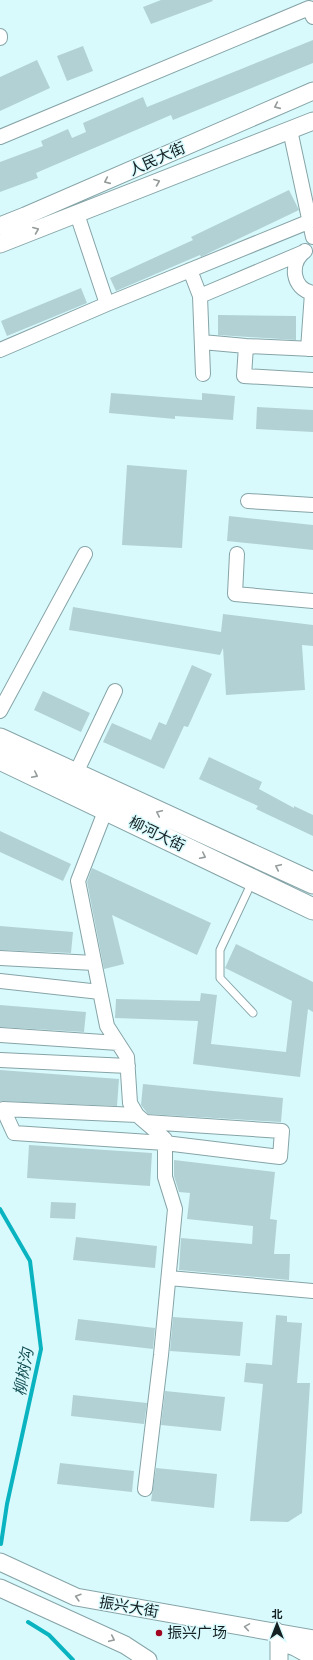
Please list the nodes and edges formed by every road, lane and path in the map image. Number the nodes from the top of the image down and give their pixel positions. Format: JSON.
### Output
{"nodes":[{"id":1,"x":313,"y":17,"type":"edge"},
{"id":2,"x":313,"y":91,"type":"edge"},
{"id":3,"x":313,"y":121,"type":"edge"},
{"id":4,"x":290,"y":130,"type":"junction"},
{"id":5,"x":0,"y":137,"type":"edge"},
{"id":6,"x":77,"y":214,"type":"junction"},
{"id":7,"x":311,"y":221,"type":"edge"},
{"id":8,"x":0,"y":226,"type":"edge"},
{"id":9,"x":313,"y":237,"type":"edge"},
{"id":10,"x":0,"y":244,"type":"edge"},
{"id":11,"x":308,"y":250,"type":"edge"},
{"id":12,"x":190,"y":270,"type":"junction"},
{"id":13,"x":312,"y":293,"type":"edge"},
{"id":14,"x":200,"y":296,"type":"junction"},
{"id":15,"x":107,"y":304,"type":"junction"},
{"id":16,"x":202,"y":342,"type":"junction"},
{"id":17,"x":246,"y":346,"type":"junction"},
{"id":18,"x":311,"y":349,"type":"edge"},
{"id":19,"x":0,"y":350,"type":"edge"},
{"id":20,"x":203,"y":374,"type":"dead end"},
{"id":21,"x":313,"y":380,"type":"edge"},
{"id":22,"x":248,"y":501,"type":"dead end"},
{"id":23,"x":313,"y":505,"type":"edge"},
{"id":24,"x":85,"y":554,"type":"dead end"},
{"id":25,"x":237,"y":554,"type":"dead end"},
{"id":26,"x":313,"y":601,"type":"edge"},
{"id":27,"x":115,"y":691,"type":"dead end"},
{"id":28,"x":0,"y":711,"type":"edge"},
{"id":29,"x":0,"y":739,"type":"edge"},
{"id":30,"x":0,"y":759,"type":"edge"},
{"id":31,"x":75,"y":775,"type":"junction"},
{"id":32,"x":106,"y":810,"type":"junction"},
{"id":33,"x":253,"y":880,"type":"junction"},
{"id":34,"x":313,"y":883,"type":"edge"},
{"id":35,"x":313,"y":909,"type":"edge"},
{"id":36,"x":0,"y":958,"type":"edge"},
{"id":37,"x":94,"y":963,"type":"junction"},
{"id":38,"x":0,"y":981,"type":"edge"},
{"id":39,"x":100,"y":992,"type":"junction"},
{"id":40,"x":253,"y":1013,"type":"dead end"},
{"id":41,"x":0,"y":1034,"type":"edge"},
{"id":42,"x":118,"y":1043,"type":"junction"},
{"id":43,"x":0,"y":1060,"type":"edge"},
{"id":44,"x":128,"y":1066,"type":"junction"},
{"id":45,"x":141,"y":1119,"type":"junction"},
{"id":46,"x":165,"y":1143,"type":"junction"},
{"id":47,"x":169,"y":1278,"type":"junction"},
{"id":48,"x":313,"y":1291,"type":"edge"},
{"id":49,"x":145,"y":1489,"type":"dead end"},
{"id":50,"x":0,"y":1562,"type":"edge"},
{"id":51,"x":0,"y":1588,"type":"edge"},
{"id":52,"x":278,"y":1636,"type":"junction"},
{"id":53,"x":313,"y":1639,"type":"edge"},
{"id":54,"x":313,"y":1657,"type":"edge"},
{"id":55,"x":148,"y":1660,"type":"edge"},
{"id":56,"x":279,"y":1660,"type":"edge"}],
"edges":[{"from":1,"to":5,"type":"street"},
{"from":2,"to":8,"type":"street","name":"人民大街","one_way":true},
{"from":3,"to":4,"type":"street","name":"人民大街"},
{"from":6,"to":4,"type":"street","name":"人民大街","one_way":true},
{"from":4,"to":7,"type":"street"},
{"from":10,"to":6,"type":"street","name":"人民大街","one_way":true},
{"from":6,"to":15,"type":"street"},
{"from":7,"to":9,"type":"street"},
{"from":7,"to":12,"type":"street"},
{"from":11,"to":13,"type":"street"},
{"from":11,"to":14,"type":"street"},
{"from":12,"to":14,"type":"street"},
{"from":12,"to":15,"type":"street"},
{"from":13,"to":18,"type":"street"},
{"from":14,"to":16,"type":"street"},
{"from":15,"to":19,"type":"street"},
{"from":16,"to":17,"type":"street"},
{"from":16,"to":20,"type":"street"},
{"from":17,"to":18,"type":"street"},
{"from":17,"to":21,"type":"street"},
{"from":22,"to":23,"type":"street"},
{"from":24,"to":28,"type":"street"},
{"from":25,"to":26,"type":"street"},
{"from":27,"to":31,"type":"street"},
{"from":29,"to":31,"type":"main road","name":"柳河大街"},
{"from":30,"to":32,"type":"main road","name":"柳河大街","one_way":true},
{"from":34,"to":31,"type":"main road","name":"柳河大街","one_way":true},
{"from":32,"to":33,"type":"main road","name":"柳河大街","one_way":true},
{"from":32,"to":37,"type":"street"},
{"from":33,"to":35,"type":"main road","name":"柳河大街"},
{"from":33,"to":40,"type":"lane"},
{"from":36,"to":37,"type":"street"},
{"from":37,"to":39,"type":"street"},
{"from":38,"to":39,"type":"street"},
{"from":39,"to":42,"type":"street"},
{"from":41,"to":42,"type":"street"},
{"from":42,"to":44,"type":"street"},
{"from":43,"to":44,"type":"street"},
{"from":44,"to":45,"type":"street"},
{"from":45,"to":46,"type":"street"},
{"from":45,"to":46,"type":"street"},
{"from":45,"to":46,"type":"street"},
{"from":46,"to":47,"type":"street"},
{"from":47,"to":48,"type":"street"},
{"from":47,"to":49,"type":"street"},
{"from":52,"to":50,"type":"street","name":"振兴大街","one_way":true},
{"from":51,"to":55,"type":"street","name":"振兴大街","one_way":true},
{"from":52,"to":53,"type":"street","name":"振兴大街"},
{"from":52,"to":54,"type":"street"},
{"from":52,"to":56,"type":"street"}]}
